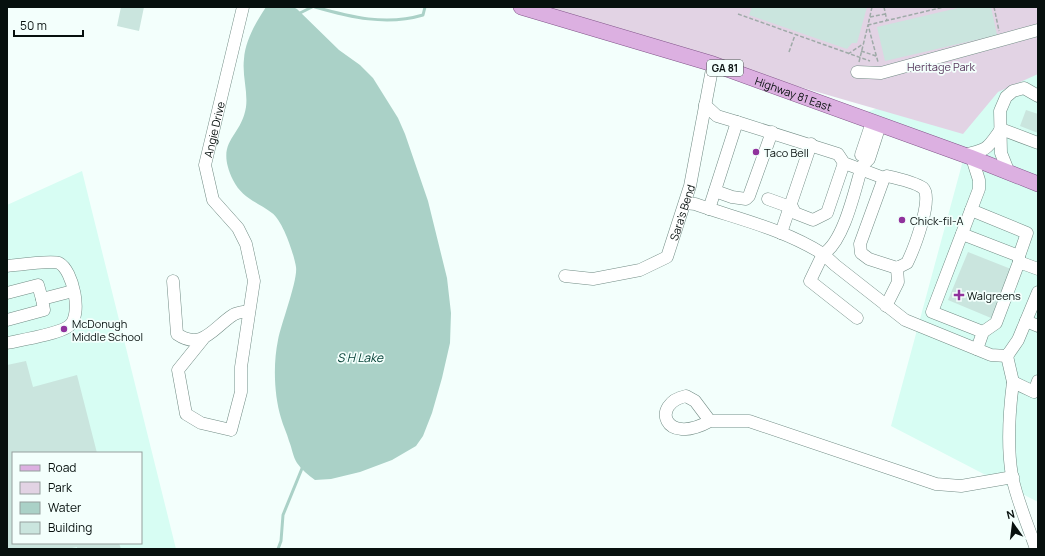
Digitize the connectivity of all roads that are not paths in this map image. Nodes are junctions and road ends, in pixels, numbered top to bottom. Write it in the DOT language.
graph roads {
  1 [pos="243,7"];
  2 [pos="521,7"];
  3 [pos="1038,30"];
  4 [pos="713,64"];
  5 [pos="856,72"];
  6 [pos="1038,96"];
  7 [pos="705,105"];
  8 [pos="717,116"];
  9 [pos="702,121"];
  10 [pos="738,122"];
  11 [pos="876,123"];
  12 [pos="1001,129"];
  13 [pos="772,132"];
  14 [pos="1038,143"];
  15 [pos="811,144"];
  16 [pos="968,156"];
  17 [pos="844,163"];
  18 [pos="862,168"];
  19 [pos="1014,174"];
  20 [pos="884,178"];
  21 [pos="1038,179"];
  22 [pos="1038,184"];
  23 [pos="715,191"];
  24 [pos="768,199"];
  25 [pos="685,203"];
  26 [pos="790,206"];
  27 [pos="709,209"];
  28 [pos="971,210"];
  29 [pos="781,232"];
  30 [pos="962,234"];
  31 [pos="823,254"];
  32 [pos="1019,259"];
  33 [pos="39,264"];
  34 [pos="7,266"];
  35 [pos="897,268"];
  36 [pos="1038,269"];
  37 [pos="7,274"];
  38 [pos="566,276"];
  39 [pos="172,281"];
  40 [pos="73,291"];
  41 [pos="1038,292"];
  42 [pos="7,293"];
  43 [pos="42,299"];
  44 [pos="886,306"];
  45 [pos="249,311"];
  46 [pos="856,318"];
  47 [pos="7,320"];
  48 [pos="1026,321"];
  49 [pos="1038,326"];
  50 [pos="983,332"];
  51 [pos="203,339"];
  52 [pos="7,343"];
  53 [pos="976,349"];
  54 [pos="1007,356"];
  55 [pos="1013,382"];
  56 [pos="1037,389"];
  57 [pos="710,421"];
  58 [pos="1012,477"];
  59 [pos="1036,549"];
  1 -- 45 [label="street, Angie Drive"];
  2 -- 4 [label="main road, Highway 81 East / GA 81"];
  3 -- 5 [label="street"];
  4 -- 7 [label="street, Sara's Bend"];
  4 -- 11 [label="main road, Highway 81 East / GA 81"];
  6 -- 12 [label="street"];
  7 -- 8 [label="street"];
  7 -- 9 [label="street, Sara's Bend"];
  8 -- 9 [label="street"];
  8 -- 10 [label="street"];
  9 -- 25 [label="street, Sara's Bend"];
  10 -- 13 [label="street"];
  10 -- 23 [label="street"];
  11 -- 16 [label="main road, Highway 81 East / GA 81"];
  11 -- 18 [label="street"];
  12 -- 14 [label="street"];
  12 -- 16 [label="street"];
  12 -- 19 [label="street"];
  13 -- 15 [label="street"];
  13 -- 23 [label="street"];
  15 -- 17 [label="street"];
  15 -- 26 [label="street"];
  16 -- 19 [label="main road, Highway 81 East / GA 81"];
  16 -- 28 [label="street"];
  17 -- 18 [label="street"];
  17 -- 26 [label="street"];
  18 -- 20 [label="street"];
  18 -- 31 [label="street"];
  19 -- 21 [label="street"];
  19 -- 22 [label="main road, Highway 81 East / GA 81"];
  20 -- 35 [label="street"];
  20 -- 35 [label="street"];
  23 -- 27 [label="street"];
  24 -- 26 [label="street"];
  25 -- 27 [label="street"];
  25 -- 38 [label="street, Sara's Bend"];
  26 -- 29 [label="street"];
  27 -- 29 [label="street"];
  28 -- 30 [label="street"];
  28 -- 32 [label="street"];
  29 -- 31 [label="street"];
  30 -- 32 [label="street"];
  30 -- 50 [label="street"];
  31 -- 44 [label="street"];
  31 -- 46 [label="street"];
  32 -- 36 [label="street"];
  32 -- 50 [label="street"];
  33 -- 34 [label="street"];
  33 -- 37 [label="street"];
  33 -- 40 [label="street"];
  35 -- 44 [label="street"];
  39 -- 51 [label="street"];
  40 -- 43 [label="street"];
  40 -- 52 [label="street"];
  41 -- 48 [label="street"];
  42 -- 43 [label="street"];
  43 -- 47 [label="street"];
  44 -- 53 [label="street"];
  45 -- 51 [label="street"];
  45 -- 51 [label="street, Angie Drive"];
  48 -- 49 [label="street"];
  48 -- 54 [label="street"];
  50 -- 53 [label="street"];
  53 -- 54 [label="street"];
  54 -- 55 [label="street"];
  55 -- 56 [label="street"];
  55 -- 58 [label="street"];
  57 -- 58 [label="street"];
  58 -- 59 [label="street"];
}
